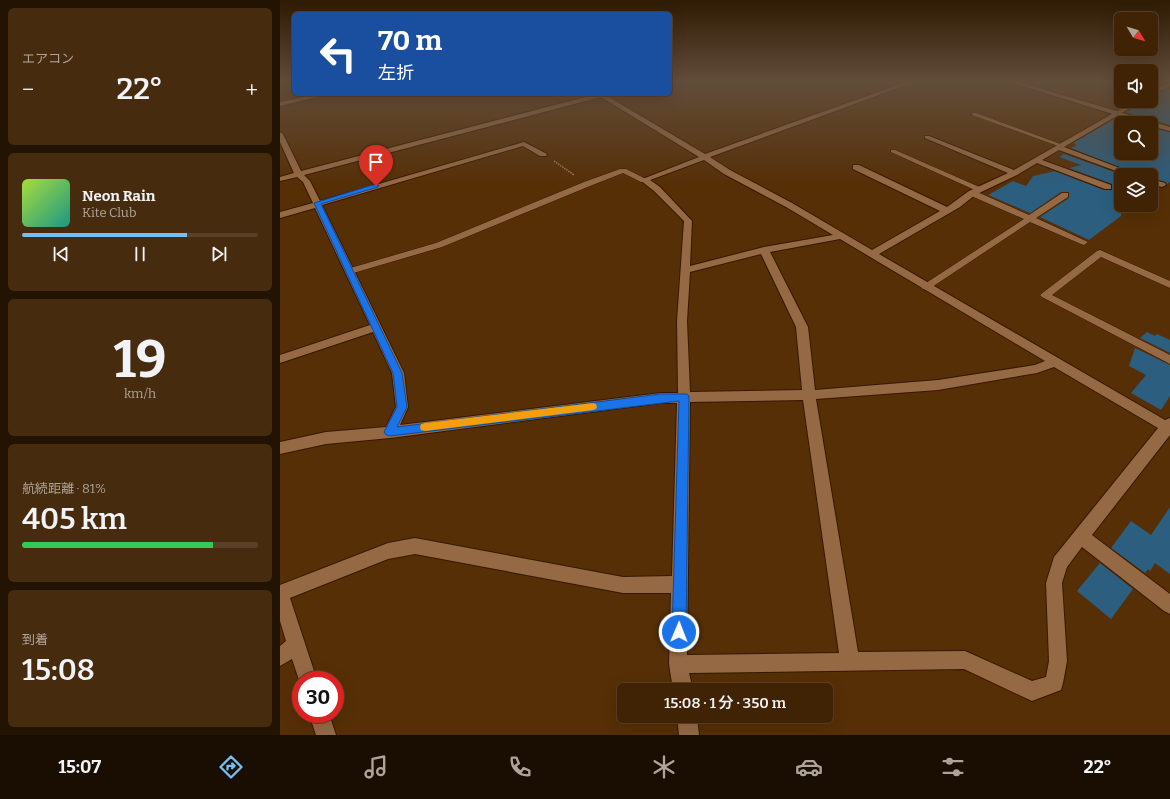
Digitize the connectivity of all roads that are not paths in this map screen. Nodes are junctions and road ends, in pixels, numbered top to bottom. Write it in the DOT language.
graph roads {
  1 [pos="523,115"];
  2 [pos="638,115"];
  3 [pos="820,115"];
  4 [pos="977,115"];
  5 [pos="1113,115"];
  6 [pos="1158,125"];
  7 [pos="1170,129"];
  8 [pos="280,134"];
  9 [pos="927,137"];
  10 [pos="1058,146"];
  11 [pos="893,151"];
  12 [pos="543,154"];
  13 [pos="705,157"];
  14 [pos="1036,160"];
  15 [pos="856,166"];
  16 [pos="1116,168"];
  17 [pos="1014,172"];
  18 [pos="298,174"];
  19 [pos="280,179"];
  20 [pos="644,180"];
  21 [pos="1158,184"];
  22 [pos="1162,185"];
  23 [pos="1108,187"];
  24 [pos="980,189"];
  25 [pos="972,193"];
  26 [pos="1065,195"];
  27 [pos="317,203"];
  28 [pos="947,211"];
  29 [pos="280,214"];
  30 [pos="1031,217"];
  31 [pos="841,236"];
  32 [pos="1084,242"];
  33 [pos="764,250"];
  34 [pos="872,254"];
  35 [pos="686,270"];
  36 [pos="350,271"];
  37 [pos="1170,285"];
  38 [pos="926,287"];
  39 [pos="376,327"];
  40 [pos="280,359"];
  41 [pos="1170,360"];
  42 [pos="1054,362"];
  43 [pos="809,395"];
  44 [pos="684,396"];
  45 [pos="1169,427"];
  46 [pos="390,432"];
  47 [pos="280,448"];
  48 [pos="1081,536"];
  49 [pos="680,584"];
  50 [pos="280,594"];
  51 [pos="1170,605"];
  52 [pos="296,645"];
  53 [pos="280,657"];
  54 [pos="850,662"];
  55 [pos="678,664"];
  56 [pos="305,671"];
  57 [pos="682,683"];
  58 [pos="322,723"];
  59 [pos="687,723"];
  60 [pos="326,735"];
  61 [pos="688,735"];
  1 -- 18 [label="street"];
  2 -- 13 [label="street"];
  3 -- 13 [label="street"];
  4 -- 10 [label="lane"];
  5 -- 10 [label="street"];
  6 -- 7 [label="street"];
  8 -- 18 [label="street"];
  9 -- 17 [label="street"];
  10 -- 14 [label="street"];
  10 -- 16 [label="street"];
  11 -- 24 [label="lane"];
  12 -- 27 [label="street"];
  13 -- 20 [label="street"];
  13 -- 31 [label="street"];
  14 -- 17 [label="street"];
  14 -- 23 [label="street"];
  15 -- 28 [label="street"];
  17 -- 24 [label="street"];
  18 -- 19 [label="street"];
  18 -- 27 [label="street"];
  20 -- 35 [label="street"];
  20 -- 36 [label="lane"];
  21 -- 22 [label="street"];
  24 -- 25 [label="street"];
  25 -- 28 [label="street"];
  25 -- 30 [label="lane"];
  26 -- 30 [label="lane"];
  27 -- 29 [label="street"];
  27 -- 36 [label="street"];
  28 -- 34 [label="street"];
  30 -- 32 [label="lane"];
  30 -- 38 [label="lane"];
  31 -- 33 [label="street"];
  31 -- 34 [label="street"];
  33 -- 35 [label="street"];
  33 -- 43 [label="street"];
  34 -- 38 [label="street"];
  35 -- 44 [label="street"];
  36 -- 39 [label="street"];
  37 -- 41 [label="lane"];
  38 -- 42 [label="street"];
  39 -- 40 [label="street"];
  39 -- 46 [label="street"];
  42 -- 43 [label="street"];
  42 -- 45 [label="street"];
  43 -- 44 [label="street"];
  43 -- 54 [label="street"];
  44 -- 46 [label="street"];
  44 -- 49 [label="street"];
  45 -- 48 [label="street"];
  46 -- 47 [label="street"];
  48 -- 51 [label="street"];
  48 -- 54 [label="street"];
  49 -- 50 [label="street"];
  49 -- 55 [label="street"];
  50 -- 52 [label="street"];
  52 -- 53 [label="street"];
  52 -- 56 [label="street"];
  54 -- 55 [label="street"];
  55 -- 57 [label="street"];
  58 -- 60 [label="street"];
  59 -- 61 [label="street"];
}
